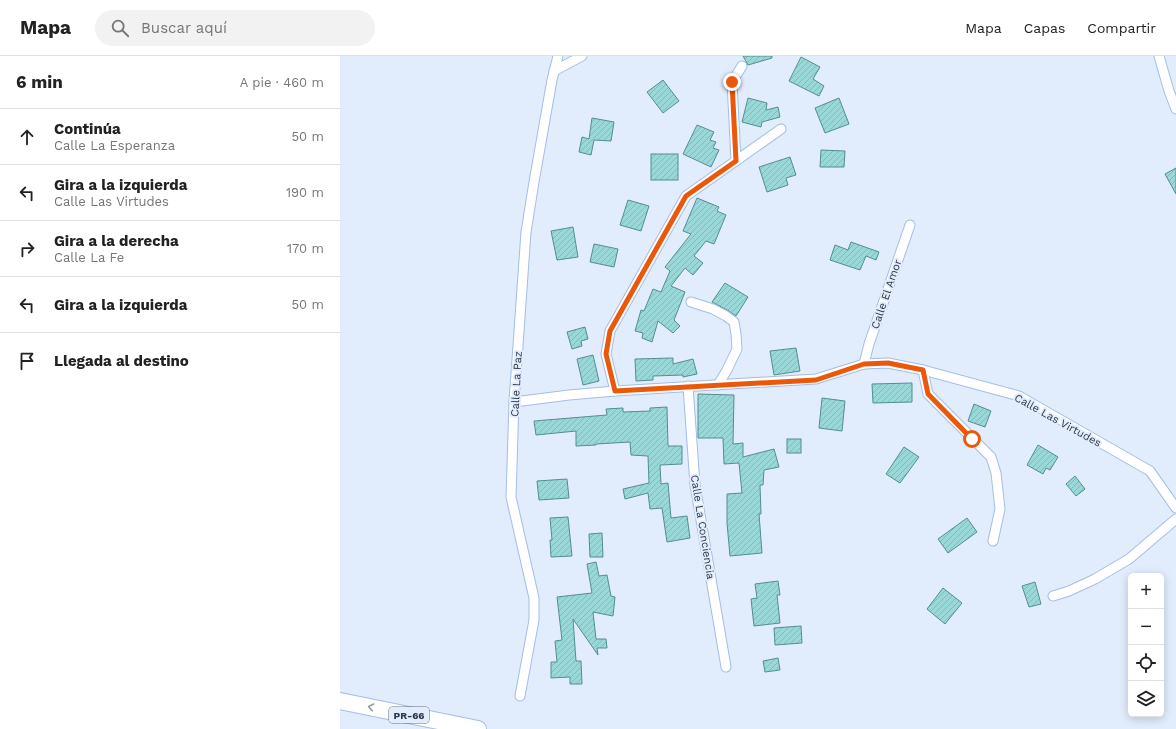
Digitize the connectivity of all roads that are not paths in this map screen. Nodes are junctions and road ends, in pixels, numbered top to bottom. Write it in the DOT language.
graph roads {
  1 [pos="558,56"];
  2 [pos="582,56"];
  3 [pos="1159,56"];
  4 [pos="742,66"];
  5 [pos="554,71"];
  6 [pos="1176,109"];
  7 [pos="781,129"];
  8 [pos="736,161"];
  9 [pos="910,225"];
  10 [pos="691,302"];
  11 [pos="864,364"];
  12 [pos="923,370"];
  13 [pos="718,385"];
  14 [pos="688,386"];
  15 [pos="615,391"];
  16 [pos="514,402"];
  17 [pos="1176,508"];
  18 [pos="1176,519"];
  19 [pos="993,541"];
  20 [pos="1053,596"];
  21 [pos="726,667"];
  22 [pos="520,696"];
  23 [pos="340,701"];
  24 [pos="478,729"];
  1 -- 5 [label="street, Calle La Paz"];
  2 -- 5 [label="street"];
  3 -- 6 [label="street"];
  4 -- 8 [label="street"];
  5 -- 16 [label="street, Calle La Paz"];
  7 -- 8 [label="street"];
  8 -- 15 [label="street"];
  9 -- 11 [label="street, Calle El Amor"];
  10 -- 13 [label="street"];
  11 -- 12 [label="street, Calle Las Virtudes"];
  11 -- 13 [label="street, Calle Las Virtudes"];
  12 -- 17 [label="street, Calle Las Virtudes"];
  12 -- 19 [label="street"];
  13 -- 14 [label="street, Calle Las Virtudes"];
  14 -- 15 [label="street, Calle Las Virtudes"];
  14 -- 21 [label="street, Calle La Conciencia"];
  15 -- 16 [label="street, Calle Las Virtudes"];
  16 -- 22 [label="street, Calle La Paz"];
  18 -- 20 [label="street"];
  24 -- 23 [label="highway, PR-66, one-way"];
}
